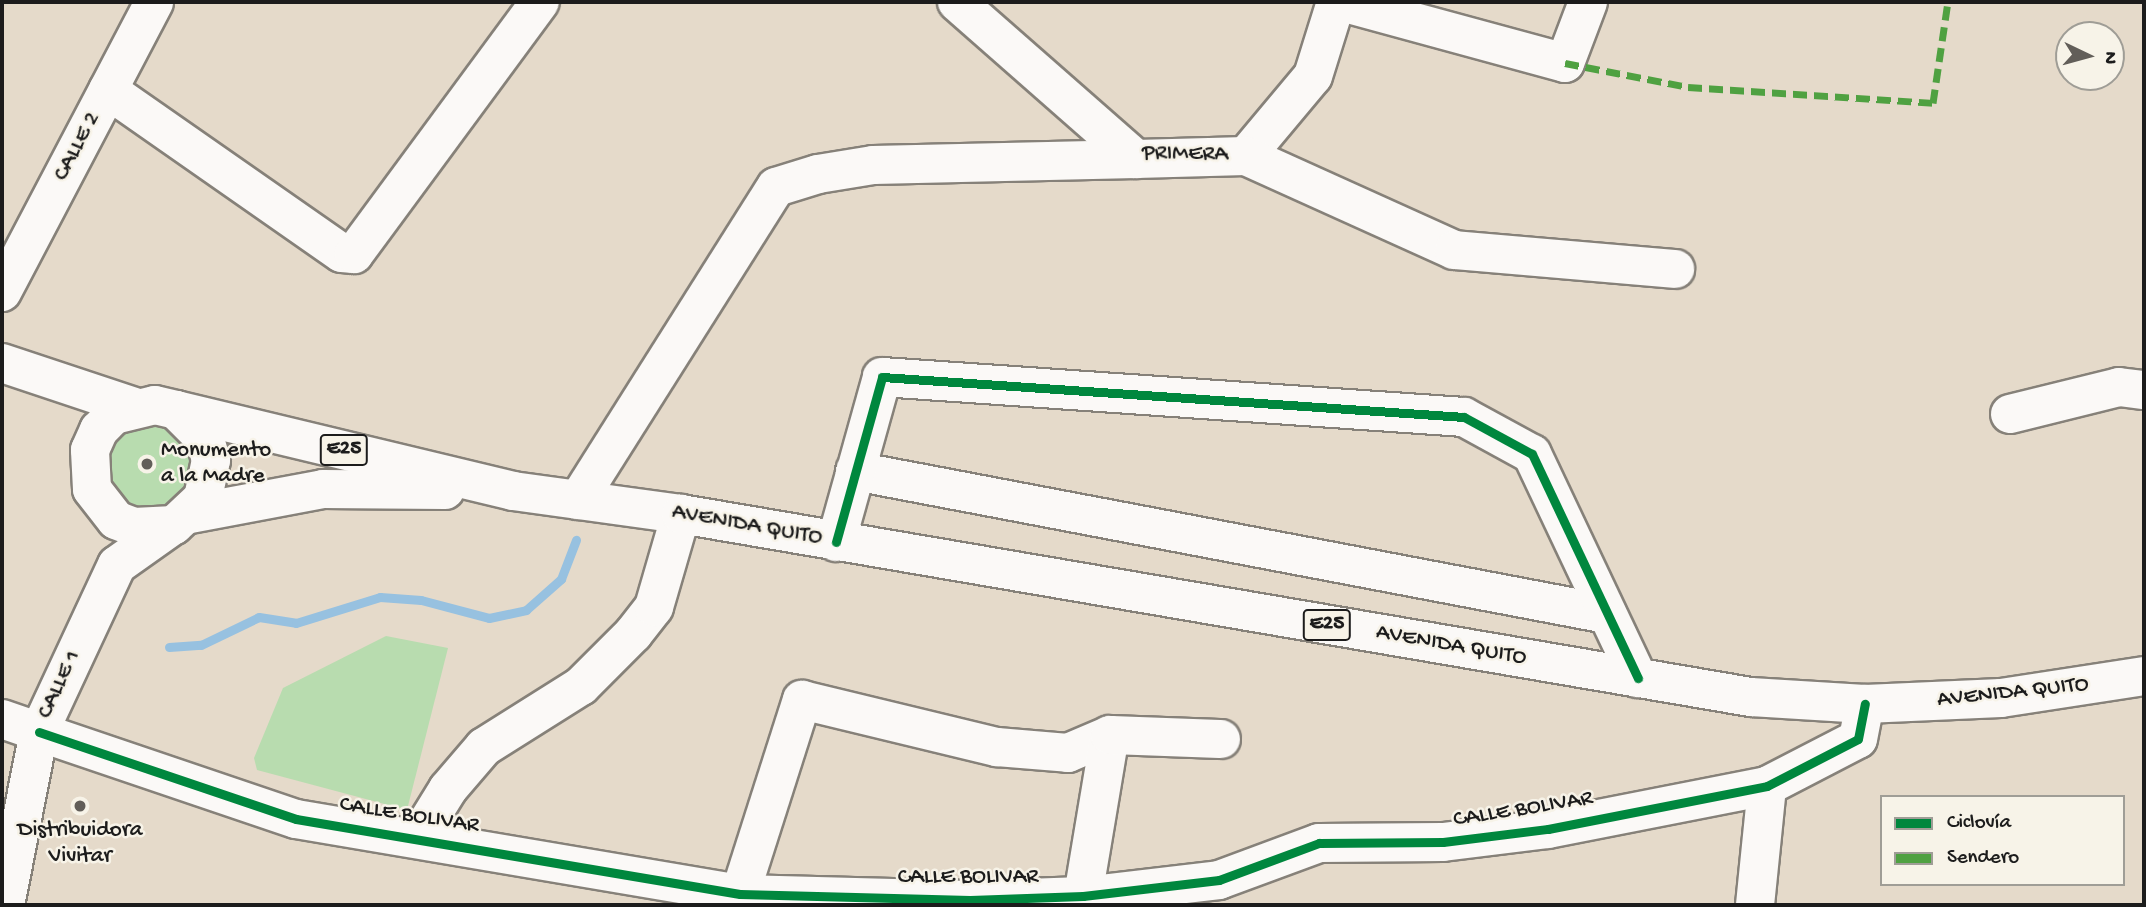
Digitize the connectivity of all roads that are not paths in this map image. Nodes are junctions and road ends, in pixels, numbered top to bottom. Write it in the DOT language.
graph roads {
  1 [pos="155,2"];
  2 [pos="540,2"];
  3 [pos="957,2"];
  4 [pos="1336,2"];
  5 [pos="1341,2"];
  6 [pos="1587,2"];
  7 [pos="108,90"];
  8 [pos="1246,156"];
  9 [pos="1136,159"];
  10 [pos="1675,269"];
  11 [pos="2,292"];
  12 [pos="2,363"];
  13 [pos="2144,390"];
  14 [pos="134,407"];
  15 [pos="176,410"];
  16 [pos="2010,414"];
  17 [pos="855,471"];
  18 [pos="513,491"];
  19 [pos="578,500"];
  20 [pos="101,506"];
  21 [pos="681,514"];
  22 [pos="182,519"];
  23 [pos="836,542"];
  24 [pos="1607,614"];
  25 [pos="90,620"];
  26 [pos="2144,676"];
  27 [pos="1638,678"];
  28 [pos="1865,704"];
  29 [pos="2,719"];
  30 [pos="39,732"];
  31 [pos="1110,735"];
  32 [pos="1221,739"];
  33 [pos="1767,786"];
  34 [pos="419,836"];
  35 [pos="8,891"];
  36 [pos="740,894"];
  37 [pos="1083,896"];
  38 [pos="1755,905"];
  1 -- 7 [label="main road, CALLE 2"];
  2 -- 7 [label="main road"];
  3 -- 9 [label="main road, PRIMERA"];
  4 -- 8 [label="main road, PRIMERA"];
  5 -- 6 [label="main road"];
  7 -- 11 [label="main road, CALLE 2"];
  8 -- 9 [label="main road, PRIMERA"];
  8 -- 10 [label="main road"];
  9 -- 19 [label="main road"];
  12 -- 14 [label="main road"];
  13 -- 16 [label="main road"];
  14 -- 15 [label="main road, E25"];
  14 -- 20 [label="main road, E25"];
  15 -- 18 [label="main road, AVENIDA QUITO / E25"];
  15 -- 22 [label="main road, E25"];
  17 -- 23 [label="main road"];
  17 -- 24 [label="main road"];
  17 -- 24 [label="main road"];
  18 -- 19 [label="main road, AVENIDA QUITO / E25"];
  18 -- 22 [label="main road, AVENIDA QUITO / E25"];
  19 -- 21 [label="main road, AVENIDA QUITO / E25"];
  20 -- 22 [label="main road, E25"];
  20 -- 25 [label="main road, CALLE 1 / E25"];
  21 -- 23 [label="main road, AVENIDA QUITO / E25"];
  21 -- 34 [label="main road"];
  22 -- 25 [label="main road, CALLE 1 / E25"];
  23 -- 27 [label="main road, AVENIDA QUITO / E25"];
  24 -- 27 [label="main road"];
  25 -- 30 [label="main road, CALLE 1 / E25"];
  26 -- 28 [label="main road, AVENIDA QUITO / E25"];
  27 -- 28 [label="main road, AVENIDA QUITO / E25"];
  28 -- 33 [label="main road, CALLE BOLIVAR"];
  29 -- 30 [label="main road, CALLE BOLIVAR"];
  30 -- 34 [label="main road, CALLE BOLIVAR"];
  30 -- 35 [label="main road, CALLE 1 / E25"];
  31 -- 32 [label="main road"];
  31 -- 36 [label="main road"];
  31 -- 37 [label="main road"];
  33 -- 37 [label="main road, CALLE BOLIVAR"];
  33 -- 38 [label="main road"];
  34 -- 36 [label="main road, CALLE BOLIVAR"];
  36 -- 37 [label="main road, CALLE BOLIVAR"];
}
